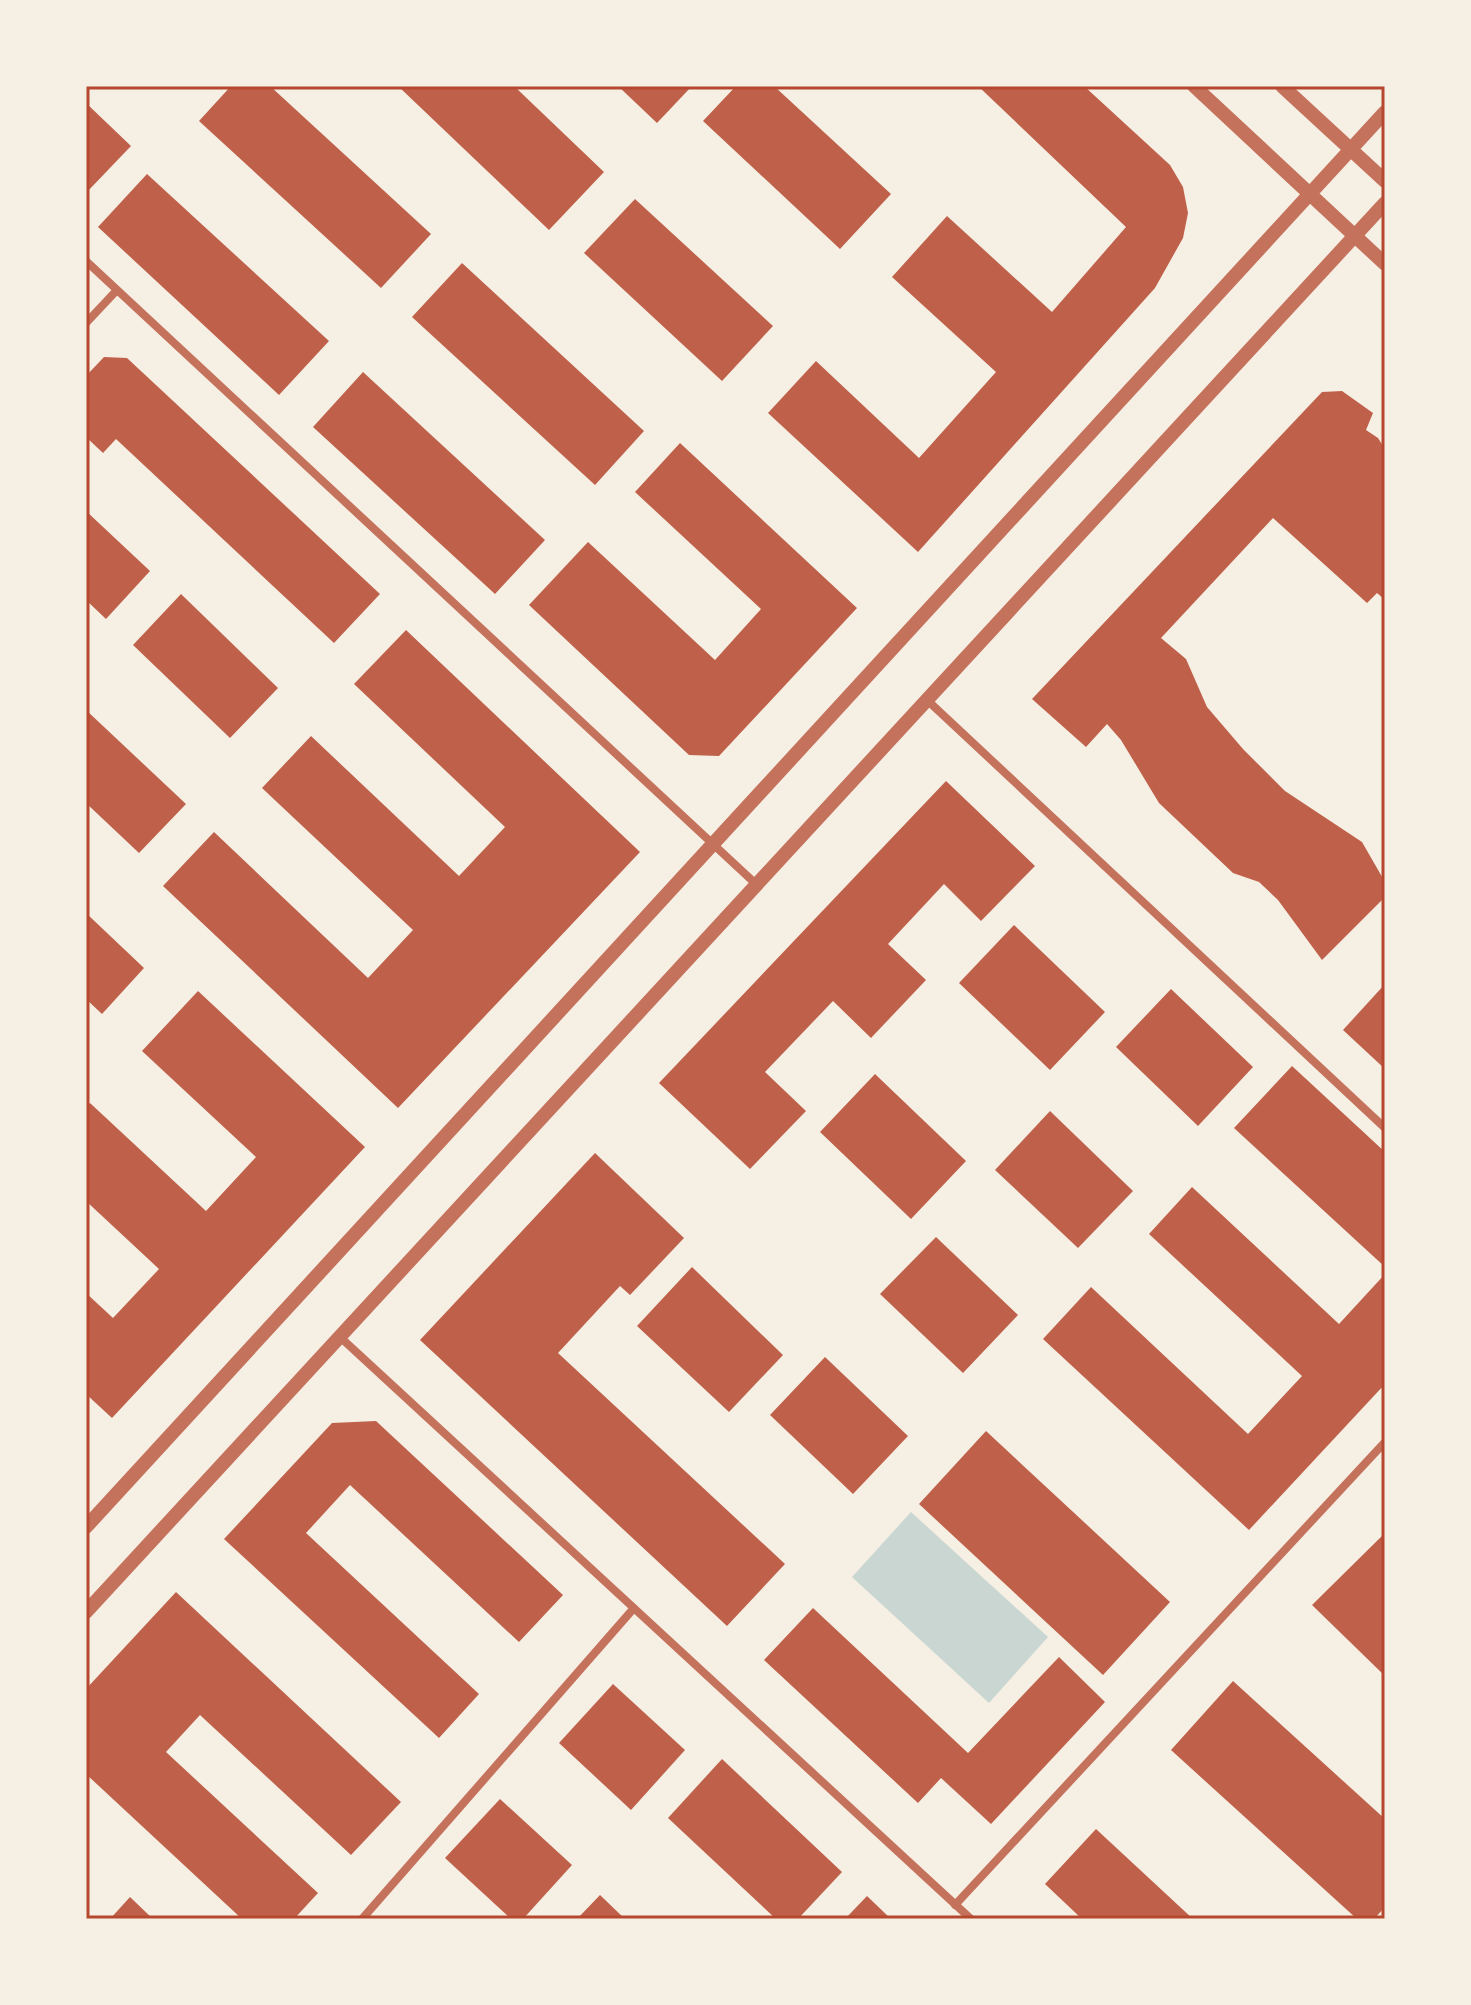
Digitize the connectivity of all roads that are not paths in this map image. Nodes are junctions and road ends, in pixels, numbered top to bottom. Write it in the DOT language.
graph roads {
  1 [pos="1194,86"];
  2 [pos="1282,86"];
  3 [pos="1385,112"];
  4 [pos="1350,149"];
  5 [pos="1385,181"];
  6 [pos="1309,193"];
  7 [pos="1385,203"];
  8 [pos="1355,237"];
  9 [pos="86,261"];
  10 [pos="1385,264"];
  11 [pos="117,290"];
  12 [pos="86,323"];
  13 [pos="927,700"];
  14 [pos="713,844"];
  15 [pos="757,885"];
  16 [pos="1385,1128"];
  17 [pos="340,1337"];
  18 [pos="1385,1442"];
  19 [pos="86,1527"];
  20 [pos="634,1608"];
  21 [pos="86,1612"];
  22 [pos="955,1905"];
  23 [pos="362,1919"];
  24 [pos="971,1919"];
  1 -- 6 [label="street"];
  2 -- 4 [label="street"];
  3 -- 4 [label="street"];
  4 -- 5 [label="street"];
  4 -- 6 [label="street"];
  6 -- 8 [label="street"];
  6 -- 14 [label="street"];
  7 -- 8 [label="street"];
  8 -- 10 [label="street"];
  8 -- 13 [label="street"];
  9 -- 11 [label="street"];
  11 -- 12 [label="street"];
  11 -- 14 [label="street"];
  13 -- 15 [label="street"];
  13 -- 16 [label="street"];
  14 -- 15 [label="street"];
  14 -- 19 [label="street"];
  15 -- 17 [label="street"];
  17 -- 20 [label="street"];
  17 -- 21 [label="street"];
  18 -- 22 [label="street"];
  20 -- 22 [label="street"];
  20 -- 23 [label="street"];
  22 -- 24 [label="street"];
}
